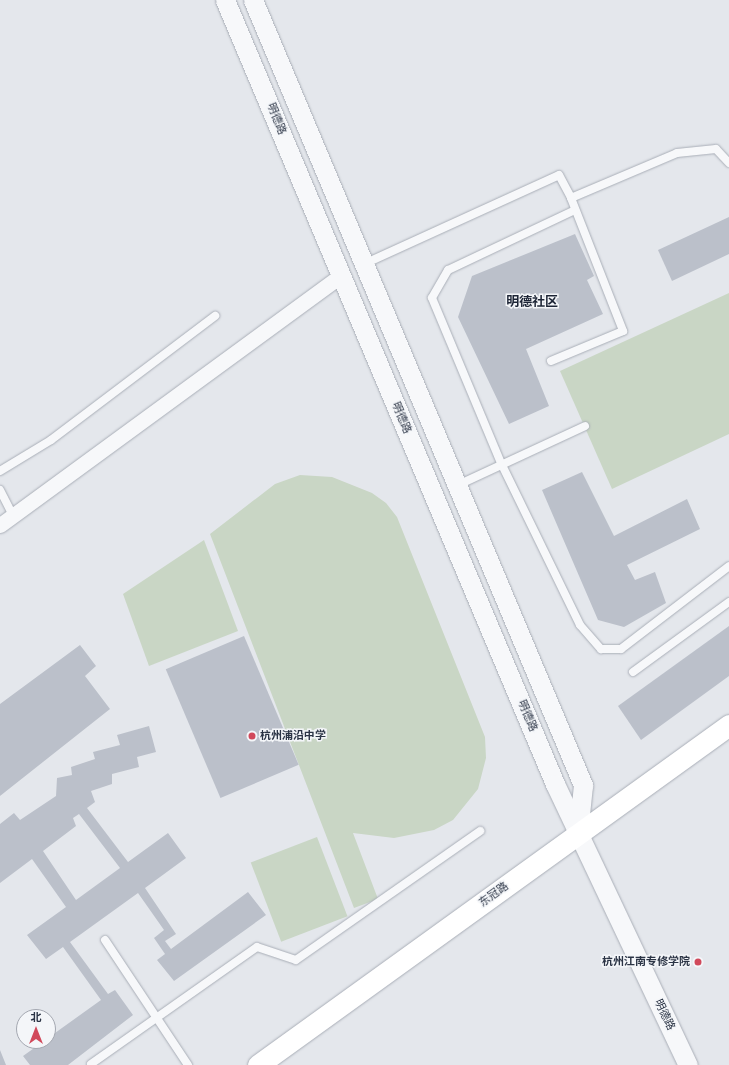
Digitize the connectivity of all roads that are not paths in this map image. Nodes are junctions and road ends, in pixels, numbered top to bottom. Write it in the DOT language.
graph roads {
  1 [pos="225,0"];
  2 [pos="253,0"];
  3 [pos="729,163"];
  4 [pos="571,198"];
  5 [pos="576,210"];
  6 [pos="364,264"];
  7 [pos="341,275"];
  8 [pos="215,316"];
  9 [pos="552,361"];
  10 [pos="586,426"];
  11 [pos="502,465"];
  12 [pos="0,471"];
  13 [pos="458,485"];
  14 [pos="0,490"];
  15 [pos="13,515"];
  16 [pos="0,525"];
  17 [pos="729,566"];
  18 [pos="729,602"];
  19 [pos="634,672"];
  20 [pos="729,725"];
  21 [pos="480,831"];
  22 [pos="578,834"];
  23 [pos="105,940"];
  24 [pos="157,1017"];
  25 [pos="90,1064"];
  26 [pos="188,1065"];
  27 [pos="258,1065"];
  28 [pos="688,1065"];
  1 -- 7 [label="street, 明德路"];
  2 -- 6 [label="street"];
  3 -- 4 [label="lane"];
  4 -- 5 [label="lane"];
  4 -- 6 [label="lane"];
  5 -- 9 [label="lane"];
  5 -- 11 [label="lane"];
  6 -- 13 [label="street"];
  7 -- 15 [label="street"];
  7 -- 22 [label="street, 明德路"];
  8 -- 12 [label="lane"];
  10 -- 11 [label="lane"];
  11 -- 13 [label="lane"];
  11 -- 17 [label="lane"];
  13 -- 22 [label="street"];
  14 -- 15 [label="lane"];
  15 -- 16 [label="street"];
  18 -- 19 [label="lane"];
  20 -- 22 [label="main road, 东冠路"];
  21 -- 24 [label="lane"];
  22 -- 27 [label="main road, 东冠路"];
  22 -- 28 [label="street, 明德路"];
  23 -- 24 [label="lane"];
  24 -- 25 [label="lane"];
  24 -- 26 [label="lane"];
}
